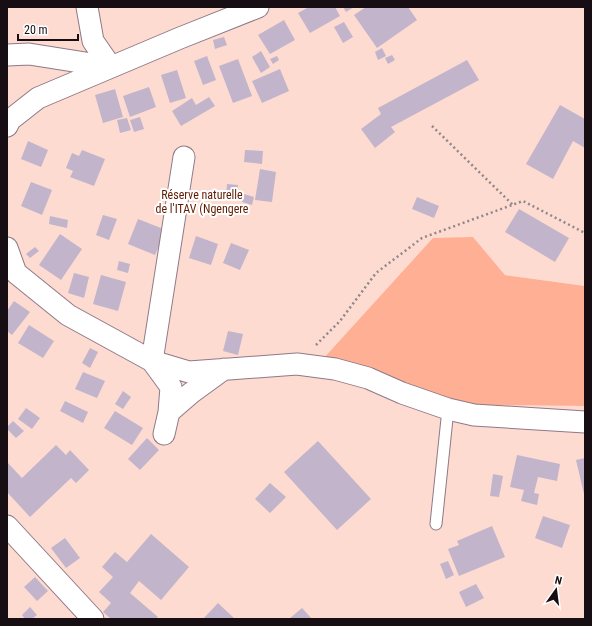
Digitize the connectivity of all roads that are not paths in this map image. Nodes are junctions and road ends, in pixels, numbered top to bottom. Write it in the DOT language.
graph roads {
  1 [pos="87,7"];
  2 [pos="258,7"];
  3 [pos="7,55"];
  4 [pos="111,67"];
  5 [pos="7,126"];
  6 [pos="184,157"];
  7 [pos="7,248"];
  8 [pos="11,277"];
  9 [pos="152,361"];
  10 [pos="225,369"];
  11 [pos="448,409"];
  12 [pos="169,412"];
  13 [pos="585,422"];
  14 [pos="164,434"];
  15 [pos="436,524"];
  16 [pos="7,526"];
  17 [pos="93,619"];
  1 -- 4 [label="street"];
  2 -- 4 [label="street"];
  3 -- 4 [label="street"];
  4 -- 5 [label="street"];
  6 -- 9 [label="street"];
  7 -- 8 [label="street"];
  8 -- 9 [label="street"];
  9 -- 10 [label="street"];
  9 -- 12 [label="street"];
  10 -- 11 [label="street"];
  10 -- 12 [label="street"];
  11 -- 13 [label="street"];
  11 -- 15 [label="lane"];
  12 -- 14 [label="street"];
  16 -- 17 [label="street"];
}
